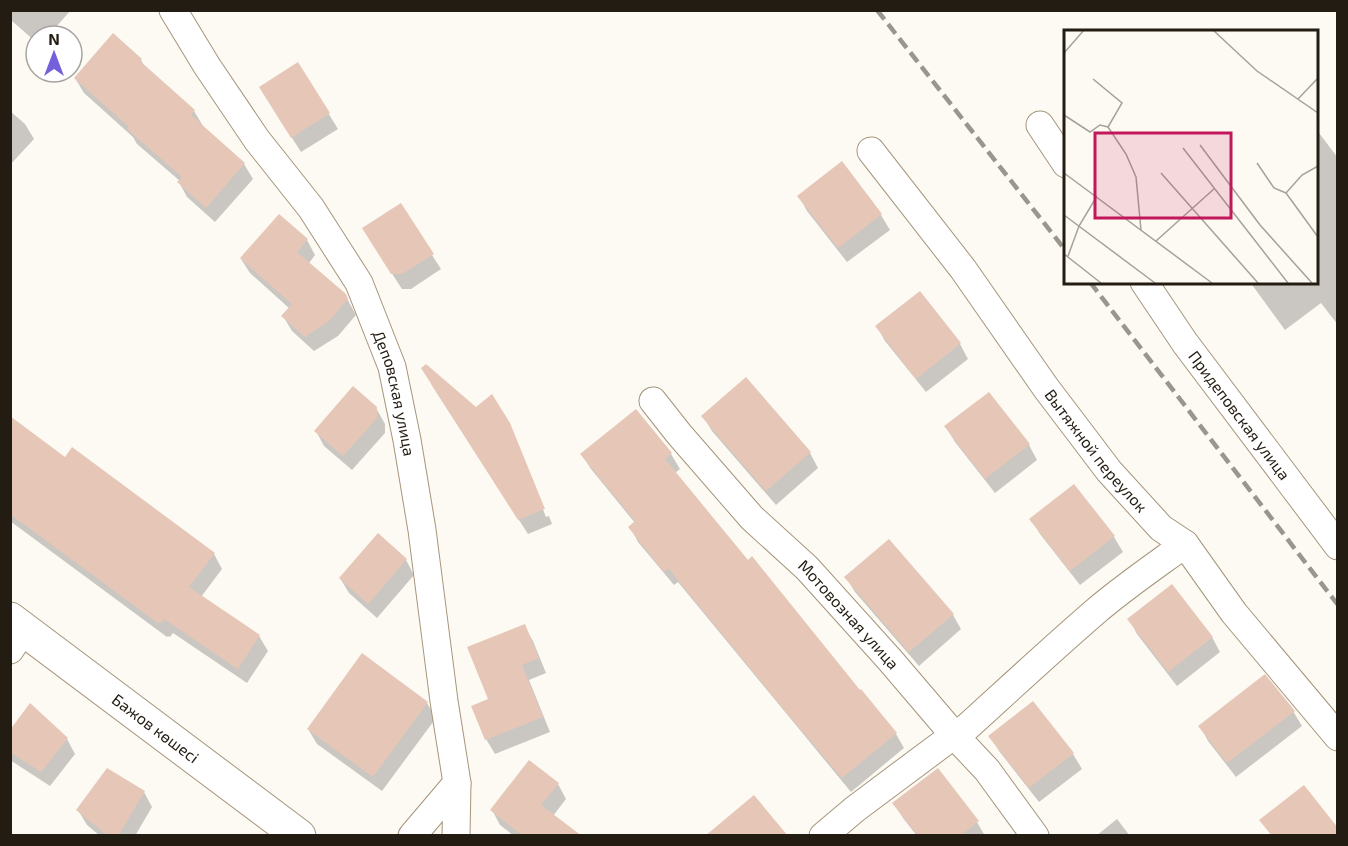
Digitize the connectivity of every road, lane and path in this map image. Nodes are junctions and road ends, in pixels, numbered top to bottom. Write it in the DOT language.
graph roads {
  1 [pos="173,10"];
  2 [pos="1040,125"];
  3 [pos="871,151"];
  4 [pos="1064,161"];
  5 [pos="1145,284"];
  6 [pos="653,401"];
  7 [pos="1185,544"];
  8 [pos="1338,546"];
  9 [pos="15,633"];
  10 [pos="954,735"];
  11 [pos="1338,737"];
  12 [pos="457,783"];
  13 [pos="299,836"];
  14 [pos="412,836"];
  15 [pos="456,836"];
  16 [pos="823,836"];
  17 [pos="1035,836"];
  1 -- 12 [label="street, Деповская улица"];
  2 -- 4 [label="street"];
  3 -- 7 [label="street, Вытяжной переулок"];
  5 -- 8 [label="street, Придеповская улица"];
  6 -- 10 [label="street, Мотовозная улица"];
  7 -- 10 [label="street"];
  7 -- 11 [label="street, Вытяжной переулок"];
  9 -- 13 [label="main road, Бажов көшесі"];
  10 -- 16 [label="street"];
  10 -- 17 [label="street, Мотовозная улица"];
  12 -- 14 [label="street"];
  12 -- 15 [label="street, Деповская улица"];
}
